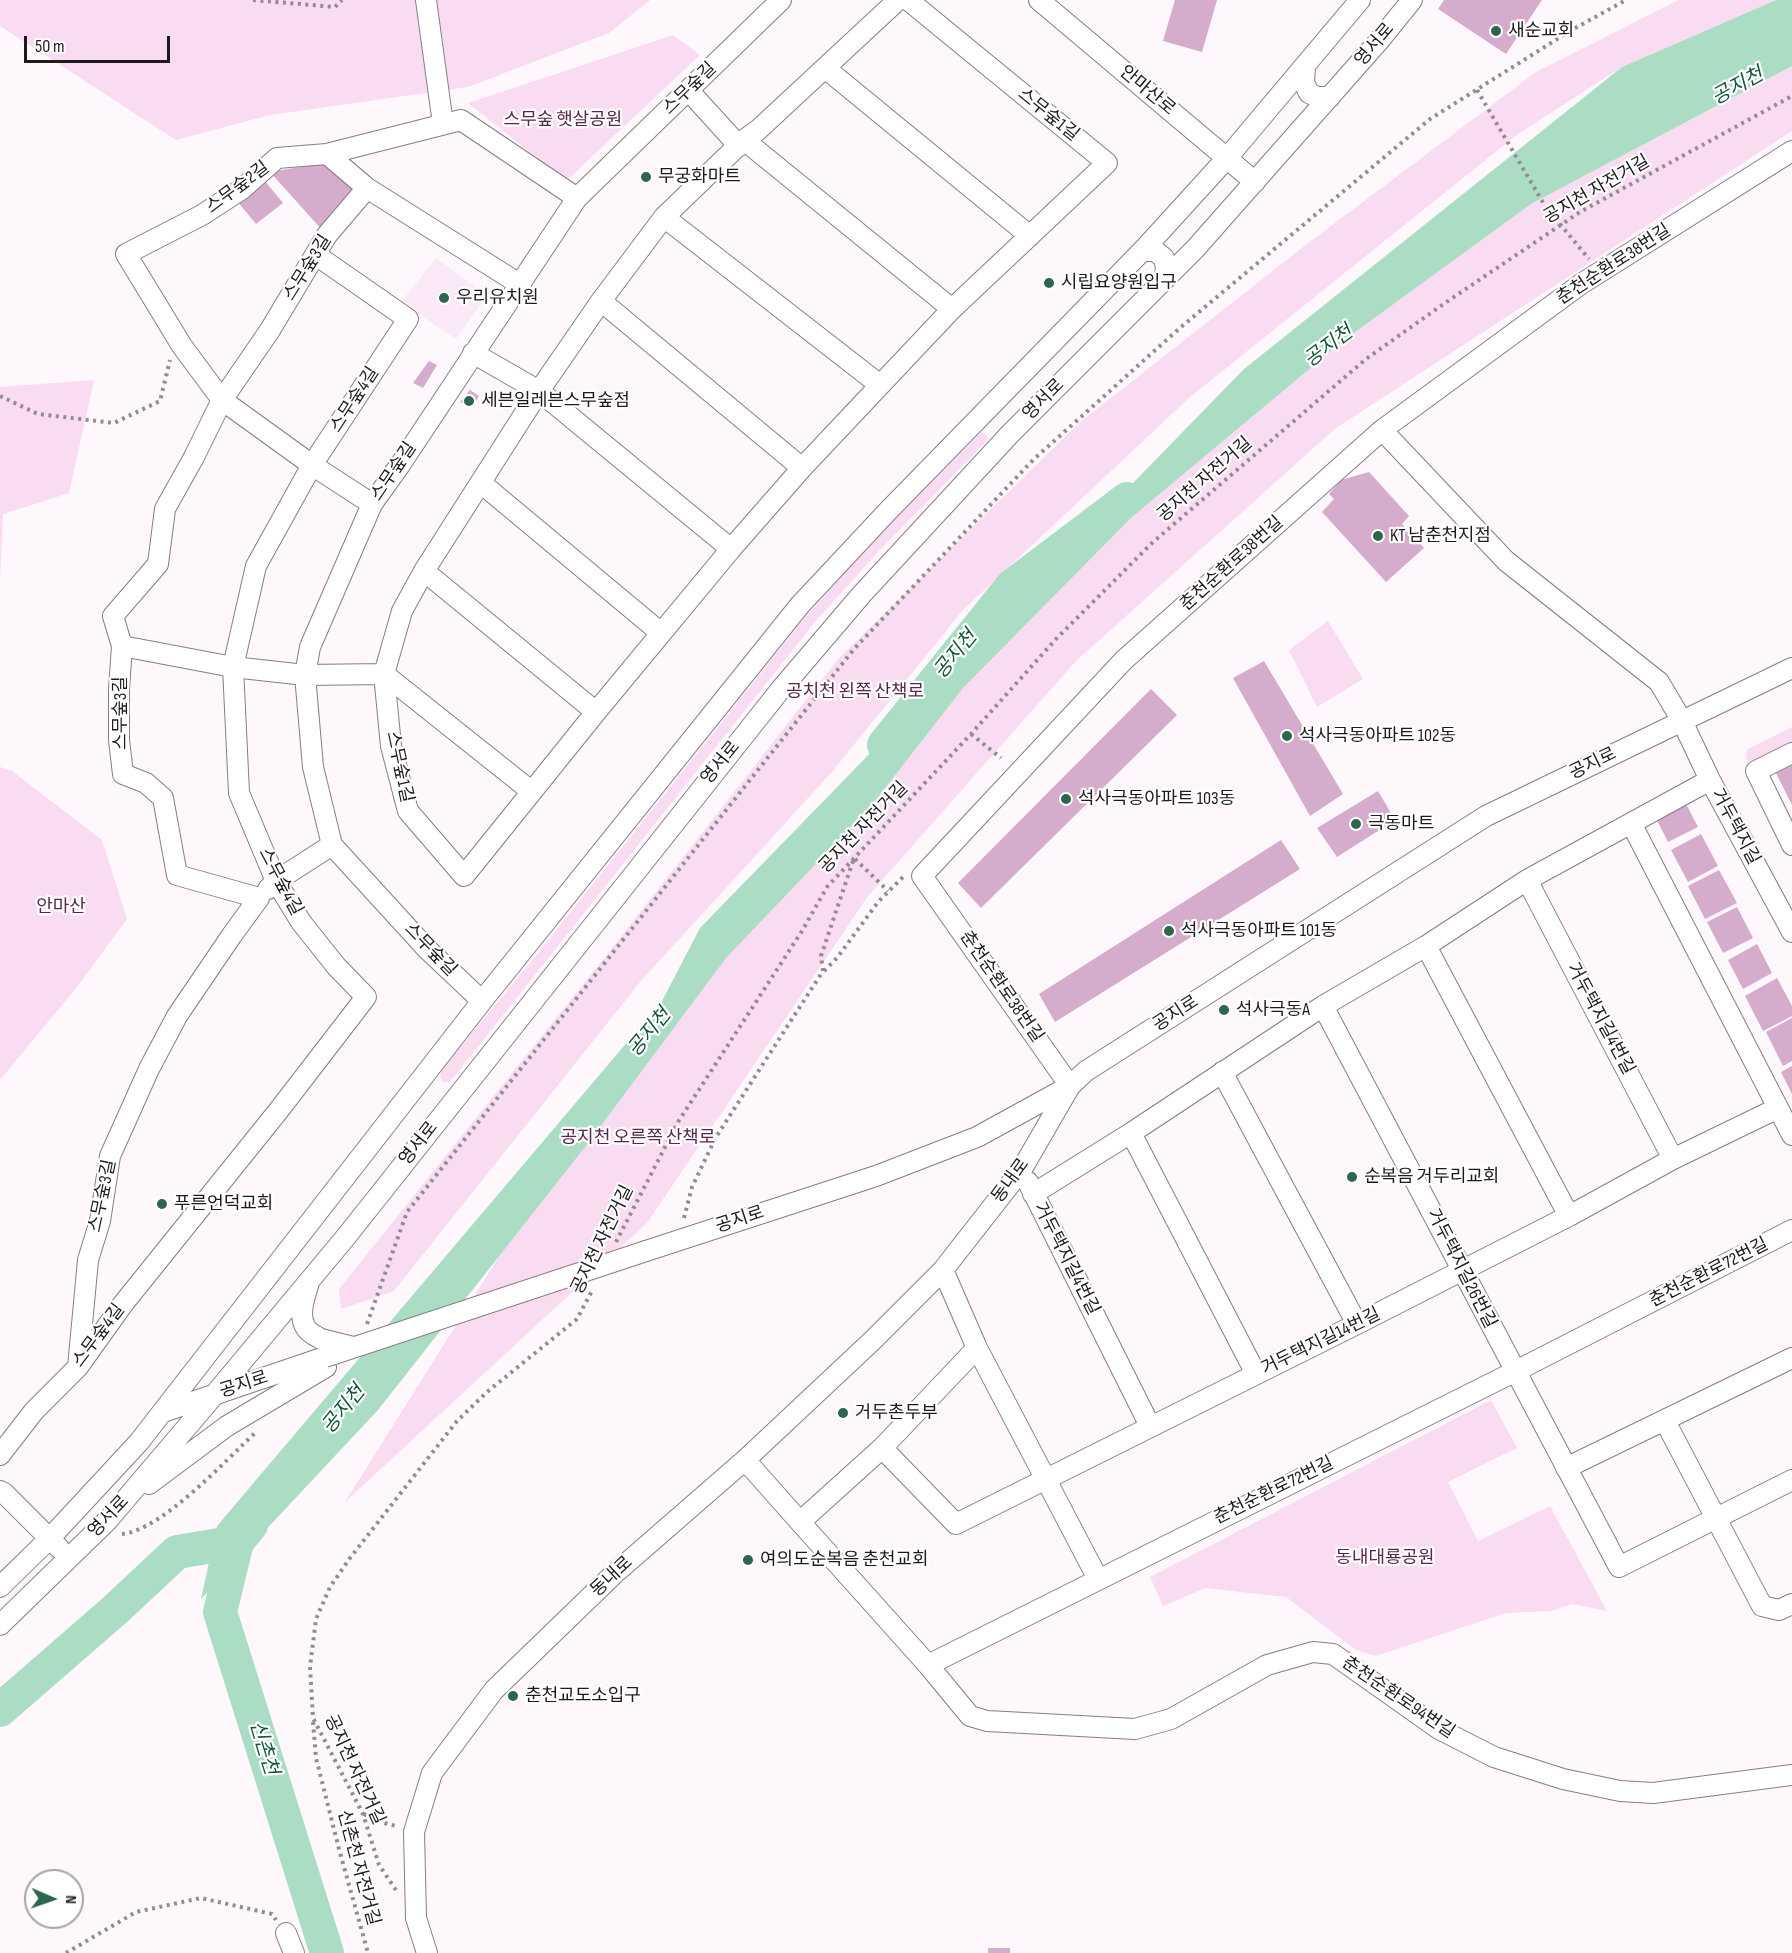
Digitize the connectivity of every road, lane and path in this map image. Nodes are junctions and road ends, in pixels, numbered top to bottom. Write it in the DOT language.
graph roads {
  1 [pos="253,0"];
  2 [pos="342,0"];
  3 [pos="426,0"];
  4 [pos="781,0"];
  5 [pos="898,0"];
  6 [pos="908,0"];
  7 [pos="1039,0"];
  8 [pos="1360,0"];
  9 [pos="1412,0"];
  10 [pos="1626,0"];
  11 [pos="1305,66"];
  12 [pos="825,68"];
  13 [pos="688,90"];
  14 [pos="1477,90"];
  15 [pos="1792,96"];
  16 [pos="1330,97"];
  17 [pos="443,124"];
  18 [pos="741,143"];
  19 [pos="1792,151"];
  20 [pos="327,154"];
  21 [pos="1227,158"];
  22 [pos="1255,182"];
  23 [pos="367,188"];
  24 [pos="577,198"];
  25 [pos="664,217"];
  26 [pos="1562,225"];
  27 [pos="1030,236"];
  28 [pos="1143,251"];
  29 [pos="316,255"];
  30 [pos="1593,264"];
  31 [pos="1164,280"];
  32 [pos="520,285"];
  33 [pos="601,301"];
  34 [pos="952,309"];
  35 [pos="176,336"];
  36 [pos="473,353"];
  37 [pos="880,385"];
  38 [pos="539,391"];
  39 [pos="0,396"];
  40 [pos="222,400"];
  41 [pos="1382,430"];
  42 [pos="312,465"];
  43 [pos="802,468"];
  44 [pos="481,483"];
  45 [pos="372,504"];
  46 [pos="731,549"];
  47 [pos="424,572"];
  48 [pos="661,633"];
  49 [pos="122,646"];
  50 [pos="233,667"];
  51 [pos="1792,668"];
  52 [pos="384,674"];
  53 [pos="305,675"];
  54 [pos="596,712"];
  55 [pos="1682,721"];
  56 [pos="971,734"];
  57 [pos="1792,753"];
  58 [pos="1000,758"];
  59 [pos="1710,780"];
  60 [pos="531,791"];
  61 [pos="1631,823"];
  62 [pos="332,845"];
  63 [pos="1792,845"];
  64 [pos="854,858"];
  65 [pos="930,867"];
  66 [pos="1527,880"];
  67 [pos="276,881"];
  68 [pos="888,891"];
  69 [pos="259,898"];
  70 [pos="1791,927"];
  71 [pos="1426,946"];
  72 [pos="823,971"];
  73 [pos="482,1001"];
  74 [pos="1323,1006"];
  75 [pos="1222,1072"];
  76 [pos="1070,1086"];
  77 [pos="1778,1108"];
  78 [pos="1131,1133"];
  79 [pos="1792,1136"];
  80 [pos="1673,1159"];
  81 [pos="1022,1169"];
  82 [pos="1033,1194"];
  83 [pos="1569,1216"];
  84 [pos="1792,1230"];
  85 [pos="680,1239"];
  86 [pos="612,1251"];
  87 [pos="1462,1269"];
  88 [pos="943,1270"];
  89 [pos="311,1278"];
  90 [pos="597,1281"];
  91 [pos="1357,1324"];
  92 [pos="359,1340"];
  93 [pos="977,1348"];
  94 [pos="324,1354"];
  95 [pos="1792,1358"];
  96 [pos="78,1366"];
  97 [pos="1514,1372"];
  98 [pos="1256,1374"];
  99 [pos="215,1394"];
  100 [pos="163,1412"];
  101 [pos="1665,1421"];
  102 [pos="1150,1426"];
  103 [pos="258,1431"];
  104 [pos="882,1448"];
  105 [pos="0,1455"];
  106 [pos="745,1460"];
  107 [pos="1566,1468"];
  108 [pos="1046,1480"];
  109 [pos="1792,1480"];
  110 [pos="0,1491"];
  111 [pos="119,1508"];
  112 [pos="1715,1518"];
  113 [pos="800,1522"];
  114 [pos="91,1537"];
  115 [pos="50,1538"];
  116 [pos="68,1559"];
  117 [pos="1098,1579"];
  118 [pos="0,1587"];
  119 [pos="1792,1604"];
  120 [pos="0,1625"];
  121 [pos="928,1665"];
  122 [pos="313,1718"];
  123 [pos="1792,1775"];
  124 [pos="363,1814"];
  125 [pos="414,1832"];
  126 [pos="398,1892"];
  127 [pos="286,1933"];
  128 [pos="66,1953"];
  129 [pos="294,1953"];
  130 [pos="368,1953"];
  131 [pos="428,1953"];
  1 -- 2 [label="path"];
  3 -- 17 [label="street"];
  4 -- 13 [label="street, 스무숲길"];
  5 -- 12 [label="street, 스무숲1길"];
  6 -- 27 [label="street, 스무숲1길"];
  7 -- 21 [label="street, 안마산로"];
  8 -- 11 [label="street, 영서로"];
  9 -- 16 [label="street, 영서로"];
  10 -- 14 [label="path"];
  11 -- 16 [label="street"];
  11 -- 21 [label="street, 영서로"];
  12 -- 18 [label="street, 스무숲1길"];
  12 -- 27 [label="street"];
  13 -- 18 [label="street"];
  13 -- 24 [label="street, 스무숲길"];
  14 -- 26 [label="path"];
  14 -- 92 [label="path"];
  15 -- 26 [label="path, 공지천 자전거길"];
  16 -- 22 [label="street, 영서로"];
  17 -- 20 [label="street, 스무숲2길"];
  17 -- 24 [label="street, 스무숲2길"];
  18 -- 25 [label="street, 스무숲1길"];
  18 -- 34 [label="street"];
  19 -- 41 [label="street, 춘천순환로38번길"];
  20 -- 23 [label="street"];
  20 -- 35 [label="street, 스무숲2길"];
  21 -- 22 [label="street, 안마산로"];
  21 -- 28 [label="street, 영서로"];
  22 -- 31 [label="street, 영서로"];
  23 -- 29 [label="street, 스무숲3길"];
  23 -- 32 [label="street"];
  24 -- 32 [label="street, 스무숲길"];
  25 -- 33 [label="street, 스무숲1길"];
  25 -- 37 [label="street"];
  26 -- 30 [label="path"];
  26 -- 56 [label="path, 공지천 자전거길"];
  27 -- 34 [label="street, 스무숲1길"];
  28 -- 31 [label="street"];
  28 -- 73 [label="street, 영서로"];
  29 -- 40 [label="street, 스무숲3길"];
  29 -- 42 [label="street, 스무숲4길"];
  31 -- 89 [label="street, 영서로"];
  32 -- 36 [label="street, 스무숲길"];
  33 -- 38 [label="street, 스무숲1길"];
  33 -- 43 [label="street"];
  34 -- 37 [label="street, 스무숲1길"];
  35 -- 39 [label="path"];
  35 -- 40 [label="street, 스무숲2길"];
  36 -- 38 [label="street"];
  36 -- 45 [label="street, 스무숲길"];
  37 -- 43 [label="street, 스무숲1길"];
  38 -- 44 [label="street, 스무숲1길"];
  38 -- 46 [label="street"];
  40 -- 42 [label="street, 스무숲2길"];
  40 -- 49 [label="street, 스무숲3길"];
  41 -- 55 [label="street"];
  41 -- 65 [label="street, 춘천순환로38번길"];
  42 -- 45 [label="street, 스무숲2길"];
  42 -- 50 [label="street, 스무숲4길"];
  43 -- 46 [label="street, 스무숲1길"];
  44 -- 47 [label="street, 스무숲1길"];
  44 -- 48 [label="street"];
  45 -- 53 [label="street, 스무숲길"];
  46 -- 48 [label="street, 스무숲1길"];
  47 -- 52 [label="street, 스무숲1길"];
  47 -- 54 [label="street"];
  48 -- 54 [label="street, 스무숲1길"];
  49 -- 50 [label="street"];
  49 -- 69 [label="street, 스무숲3길"];
  50 -- 53 [label="street"];
  50 -- 67 [label="street, 스무숲4길"];
  51 -- 55 [label="street, 공지로"];
  52 -- 53 [label="street"];
  52 -- 60 [label="street"];
  52 -- 60 [label="street, 스무숲1길"];
  53 -- 62 [label="street, 스무숲길"];
  54 -- 60 [label="street, 스무숲1길"];
  55 -- 59 [label="street, 거두택지길"];
  55 -- 76 [label="street, 공지로"];
  56 -- 58 [label="path"];
  56 -- 64 [label="path, 공지천 자전거길"];
  57 -- 63 [label="street"];
  59 -- 61 [label="street, 거두택지길4번길"];
  59 -- 70 [label="street, 거두택지길"];
  61 -- 66 [label="street, 거두택지길4번길"];
  61 -- 77 [label="street"];
  62 -- 67 [label="street"];
  62 -- 73 [label="street, 스무숲길"];
  64 -- 68 [label="path"];
  64 -- 72 [label="path"];
  64 -- 86 [label="path, 공지천 자전거길"];
  65 -- 68 [label="path"];
  65 -- 76 [label="street, 춘천순환로38번길"];
  66 -- 71 [label="street, 거두택지길4번길"];
  66 -- 80 [label="street, 거두택지길4번길"];
  67 -- 69 [label="street"];
  67 -- 96 [label="street, 스무숲4길"];
  68 -- 72 [label="path"];
  69 -- 96 [label="street, 스무숲3길"];
  71 -- 74 [label="street, 거두택지길4번길"];
  71 -- 83 [label="street"];
  72 -- 85 [label="path"];
  73 -- 100 [label="street, 영서로"];
  74 -- 75 [label="street, 거두택지길4번길"];
  74 -- 87 [label="street, 거두택지길26번길"];
  75 -- 78 [label="street, 거두택지길4번길"];
  75 -- 91 [label="street"];
  76 -- 81 [label="street, 동내로"];
  76 -- 85 [label="street, 공지로"];
  77 -- 79 [label="street"];
  77 -- 80 [label="street, 거두택지길14번길"];
  78 -- 82 [label="street, 거두택지길4번길"];
  78 -- 98 [label="street"];
  80 -- 83 [label="street, 거두택지길14번길"];
  81 -- 82 [label="street"];
  81 -- 88 [label="street, 동내로"];
  82 -- 102 [label="street, 거두택지길4번길"];
  83 -- 87 [label="street, 거두택지길14번길"];
  84 -- 97 [label="street, 춘천순환로72번길"];
  85 -- 92 [label="street, 공지로, bridge"];
  87 -- 91 [label="street, 거두택지길14번길"];
  87 -- 97 [label="street, 거두택지길26번길"];
  88 -- 93 [label="street"];
  88 -- 106 [label="street, 동내로"];
  89 -- 94 [label="street"];
  89 -- 99 [label="street, 영서로"];
  90 -- 122 [label="path, 공지천 자전거길"];
  91 -- 98 [label="street, 거두택지길14번길"];
  92 -- 94 [label="street, 공지로, bridge"];
  93 -- 104 [label="street"];
  93 -- 108 [label="street"];
  94 -- 99 [label="street, 공지로"];
  94 -- 111 [label="street"];
  95 -- 101 [label="street"];
  96 -- 105 [label="street, 스무숲4길"];
  97 -- 107 [label="street, 거두택지길26번길"];
  97 -- 117 [label="street, 춘천순환로72번길"];
  98 -- 102 [label="street, 거두택지길14번길"];
  99 -- 100 [label="street, 공지로"];
  99 -- 111 [label="street, 영서로"];
  100 -- 115 [label="street, 영서로"];
  101 -- 107 [label="street"];
  101 -- 112 [label="street"];
  102 -- 108 [label="street, 거두택지길14번길"];
  103 -- 114 [label="path"];
  104 -- 108 [label="street, 거두택지길14번길"];
  104 -- 113 [label="street"];
  106 -- 113 [label="street"];
  106 -- 125 [label="street, 동내로"];
  107 -- 112 [label="street, 거두택지길26번길"];
  108 -- 117 [label="street"];
  109 -- 112 [label="street, 거두택지길26번길"];
  110 -- 115 [label="street"];
  111 -- 114 [label="street, 영서로"];
  112 -- 119 [label="street"];
  113 -- 121 [label="street"];
  114 -- 116 [label="street, 영서로"];
  115 -- 116 [label="street"];
  115 -- 118 [label="street, 영서로"];
  116 -- 120 [label="street, 영서로"];
  117 -- 121 [label="street, 춘천순환로72번길"];
  121 -- 123 [label="street, 춘천순환로94번길"];
  122 -- 124 [label="path, 공지천 자전거길"];
  122 -- 130 [label="path, 신촌천 자전거길"];
  124 -- 125 [label="path"];
  124 -- 126 [label="path, 공지천 자전거길"];
  125 -- 131 [label="street, 동내로"];
  127 -- 128 [label="path"];
  127 -- 129 [label="street"];
}
